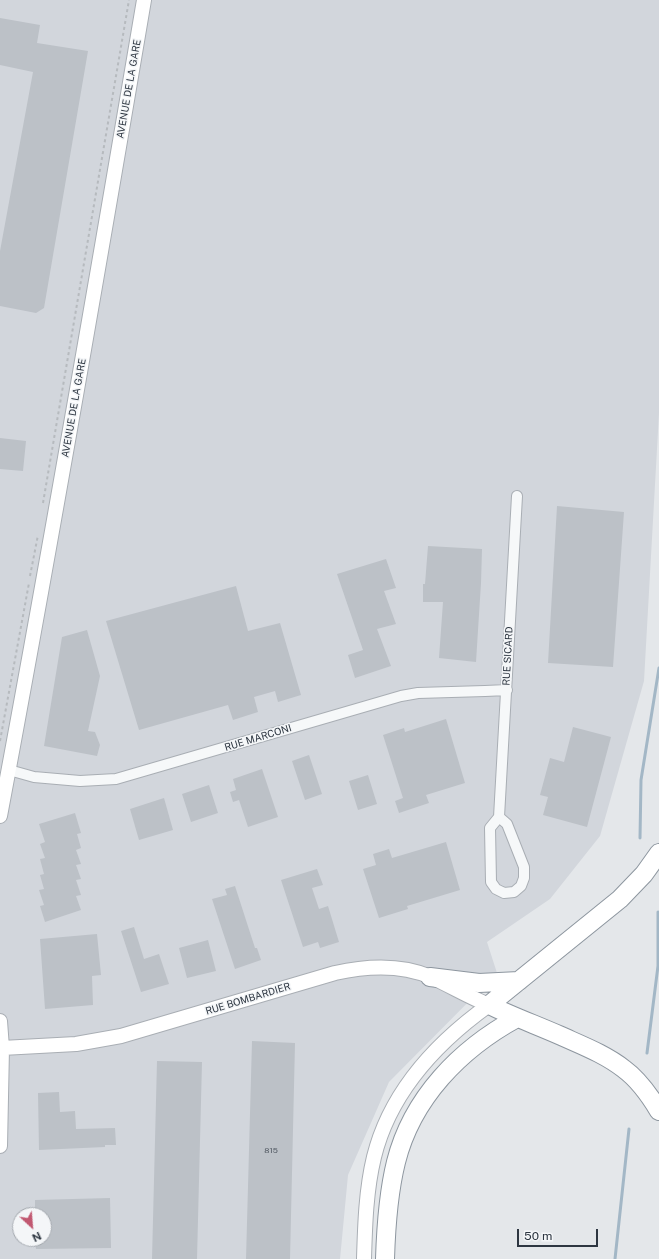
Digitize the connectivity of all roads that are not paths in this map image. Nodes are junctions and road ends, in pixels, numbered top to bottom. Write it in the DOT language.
graph roads {
  1 [pos="144,0"];
  2 [pos="517,496"];
  3 [pos="507,690"];
  4 [pos="9,770"];
  5 [pos="0,816"];
  6 [pos="499,817"];
  7 [pos="659,853"];
  8 [pos="430,977"];
  9 [pos="519,981"];
  10 [pos="489,1006"];
  11 [pos="517,1018"];
  12 [pos="0,1021"];
  13 [pos="2,1048"];
  14 [pos="659,1112"];
  15 [pos="0,1146"];
  16 [pos="364,1259"];
  17 [pos="385,1259"];
  1 -- 4 [label="street, AVENUE DE LA GARE"];
  2 -- 3 [label="street, RUE SICARD"];
  3 -- 4 [label="street, RUE MARCONI"];
  3 -- 6 [label="street, RUE SICARD"];
  4 -- 5 [label="street, AVENUE DE LA GARE"];
  6 -- 6 [label="street, RUE SICARD"];
  7 -- 9 [label="highway"];
  8 -- 9 [label="highway"];
  8 -- 10 [label="street, RUE BOMBARDIER"];
  8 -- 13 [label="street, RUE BOMBARDIER"];
  9 -- 10 [label="highway"];
  10 -- 11 [label="highway"];
  10 -- 16 [label="street"];
  11 -- 14 [label="highway"];
  11 -- 17 [label="highway"];
  12 -- 13 [label="street"];
  13 -- 15 [label="street"];
}
